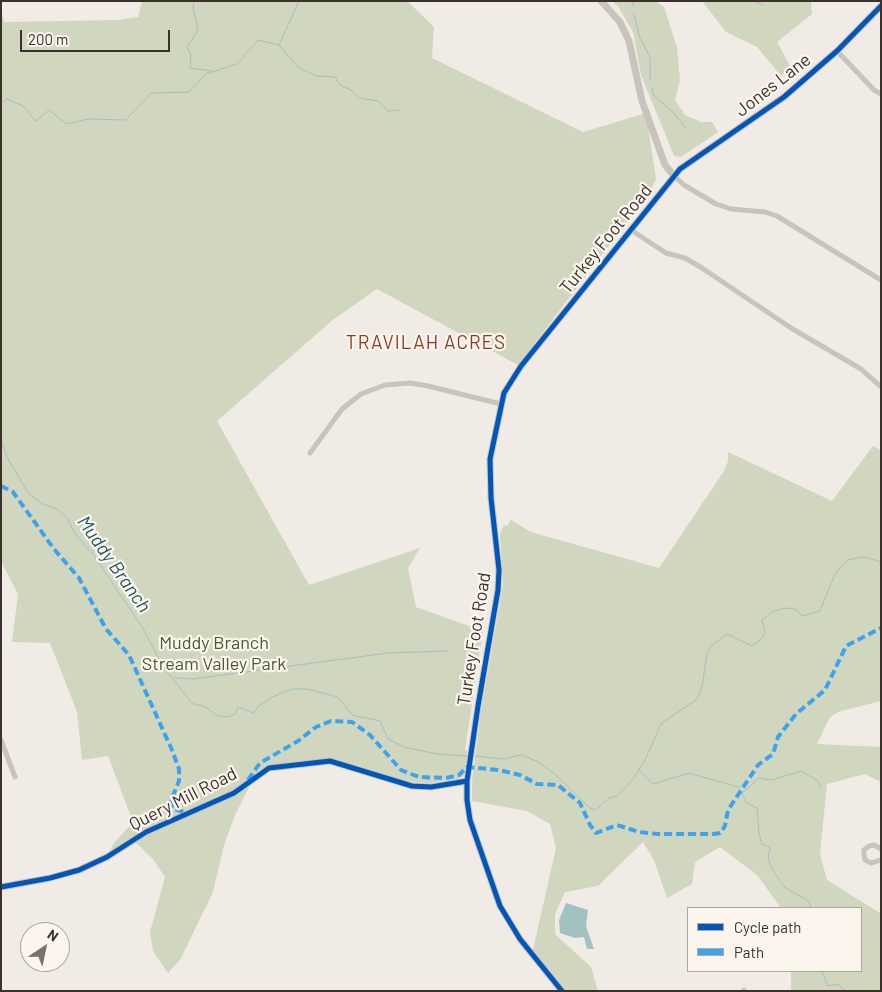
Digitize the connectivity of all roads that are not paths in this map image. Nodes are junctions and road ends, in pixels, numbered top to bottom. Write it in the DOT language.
graph roads {
  1 [pos="601,1"];
  2 [pos="881,6"];
  3 [pos="837,51"];
  4 [pos="881,94"];
  5 [pos="674,176"];
  6 [pos="631,230"];
  7 [pos="881,280"];
  8 [pos="881,387"];
  9 [pos="501,404"];
  10 [pos="310,453"];
  11 [pos="1,740"];
  12 [pos="15,777"];
  13 [pos="467,781"];
  14 [pos="881,850"];
  15 [pos="881,860"];
  16 [pos="1,887"];
  17 [pos="562,991"];
  1 -- 5 [label="street, Turkey Foot Road"];
  2 -- 3 [label="street, Jones Lane"];
  3 -- 4 [label="street"];
  3 -- 5 [label="street, Jones Lane"];
  5 -- 6 [label="street, Turkey Foot Road"];
  5 -- 7 [label="street"];
  6 -- 8 [label="street"];
  6 -- 9 [label="street, Turkey Foot Road"];
  9 -- 10 [label="street"];
  9 -- 13 [label="street, Turkey Foot Road"];
  11 -- 12 [label="street"];
  13 -- 16 [label="street, Query Mill Road"];
  13 -- 17 [label="street, Turkey Foot Road"];
  14 -- 15 [label="street"];
}
